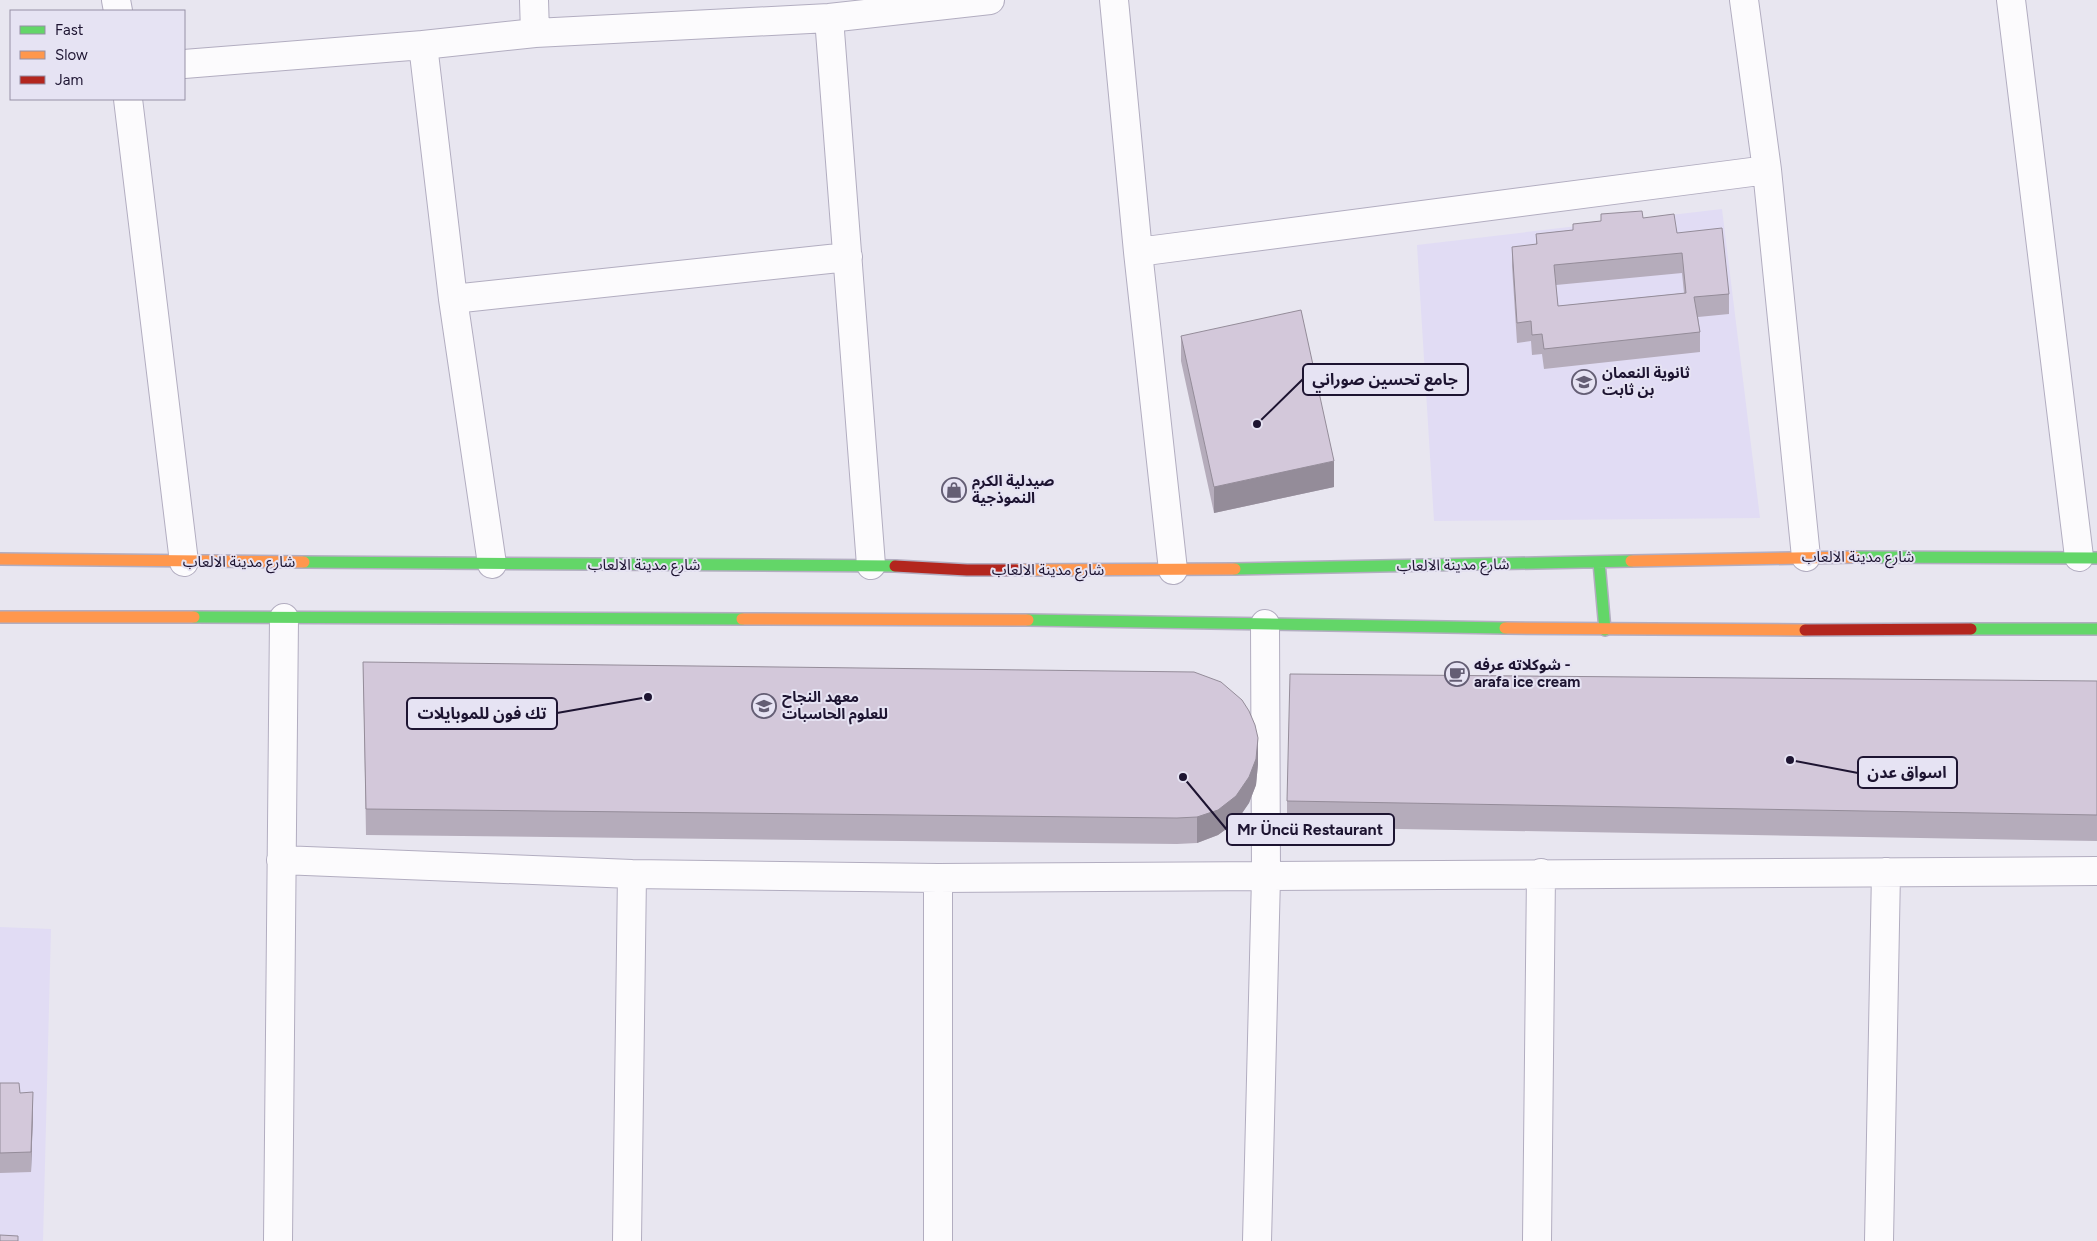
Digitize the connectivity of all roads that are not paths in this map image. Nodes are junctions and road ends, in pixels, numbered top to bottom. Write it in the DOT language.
graph roads {
  1 [pos="534,0"];
  2 [pos="990,0"];
  3 [pos="1114,0"];
  4 [pos="1744,0"];
  5 [pos="2011,0"];
  6 [pos="724,12"];
  7 [pos="829,18"];
  8 [pos="536,33"];
  9 [pos="423,45"];
  10 [pos="185,64"];
  11 [pos="128,100"];
  12 [pos="1767,170"];
  13 [pos="1138,252"];
  14 [pos="848,256"];
  15 [pos="453,298"];
  16 [pos="1806,557"];
  17 [pos="2088,557"];
  18 [pos="0,560"];
  19 [pos="184,562"];
  20 [pos="1599,562"];
  21 [pos="492,564"];
  22 [pos="871,565"];
  23 [pos="1173,570"];
  24 [pos="0,618"];
  25 [pos="284,618"];
  26 [pos="1265,624"];
  27 [pos="2097,629"];
  28 [pos="1605,630"];
  29 [pos="281,860"];
  30 [pos="2097,871"];
  31 [pos="1886,872"];
  32 [pos="1542,873"];
  33 [pos="632,874"];
  34 [pos="1266,877"];
  35 [pos="938,878"];
  36 [pos="278,1241"];
  37 [pos="627,1241"];
  38 [pos="938,1241"];
  39 [pos="1257,1241"];
  40 [pos="1537,1241"];
  41 [pos="1879,1241"];
  1 -- 8 [label="street"];
  2 -- 7 [label="street"];
  3 -- 13 [label="street"];
  4 -- 12 [label="street"];
  5 -- 17 [label="street"];
  6 -- 7 [label="street"];
  6 -- 8 [label="street"];
  7 -- 14 [label="street"];
  8 -- 9 [label="street"];
  9 -- 10 [label="street"];
  9 -- 15 [label="street"];
  11 -- 19 [label="street"];
  12 -- 13 [label="street"];
  12 -- 16 [label="street"];
  13 -- 23 [label="street"];
  14 -- 15 [label="street"];
  14 -- 22 [label="street"];
  15 -- 21 [label="street"];
  16 -- 17 [label="main road, شارع مدينة الالعاب"];
  16 -- 20 [label="main road, شارع مدينة الالعاب"];
  18 -- 19 [label="main road, شارع مدينة الالعاب"];
  19 -- 21 [label="main road, شارع مدينة الالعاب"];
  20 -- 23 [label="main road, شارع مدينة الالعاب"];
  20 -- 28 [label="main road"];
  21 -- 22 [label="main road, شارع مدينة الالعاب"];
  22 -- 23 [label="main road, شارع مدينة الالعاب"];
  24 -- 25 [label="main road"];
  25 -- 26 [label="main road"];
  25 -- 29 [label="street"];
  26 -- 28 [label="main road"];
  26 -- 34 [label="street"];
  27 -- 28 [label="main road"];
  29 -- 33 [label="street"];
  29 -- 36 [label="street"];
  30 -- 31 [label="street"];
  31 -- 32 [label="street"];
  31 -- 41 [label="street"];
  32 -- 34 [label="street"];
  32 -- 40 [label="street"];
  33 -- 35 [label="street"];
  33 -- 37 [label="street"];
  34 -- 35 [label="street"];
  34 -- 39 [label="street"];
  35 -- 38 [label="street"];
}
